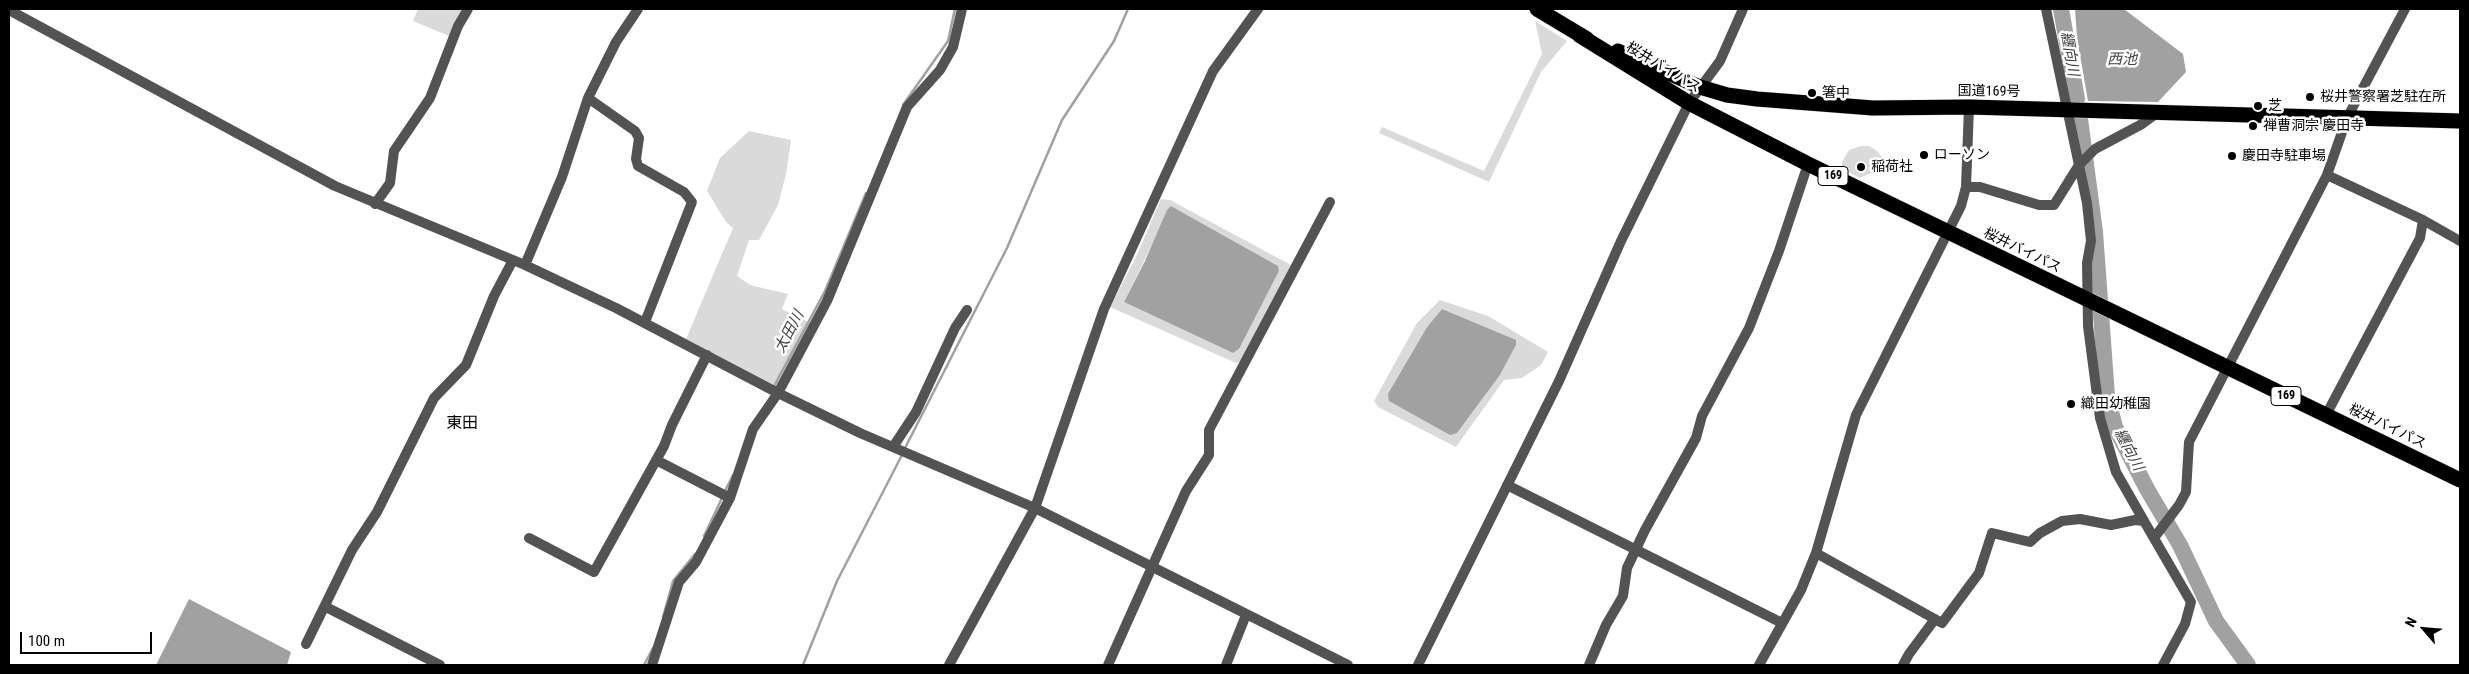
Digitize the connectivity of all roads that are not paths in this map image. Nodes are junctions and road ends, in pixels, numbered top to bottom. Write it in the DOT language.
graph roads {
  1 [pos="468,9"];
  2 [pos="638,9"];
  3 [pos="962,9"];
  4 [pos="1258,9"];
  5 [pos="1537,9"];
  6 [pos="1743,9"];
  7 [pos="2046,9"];
  8 [pos="2405,9"];
  9 [pos="9,10"];
  10 [pos="1579,35"];
  11 [pos="1700,87"];
  12 [pos="588,98"];
  13 [pos="1689,103"];
  14 [pos="1969,108"];
  15 [pos="2066,111"];
  16 [pos="2157,113"];
  17 [pos="2346,118"];
  18 [pos="2460,121"];
  19 [pos="1808,164"];
  20 [pos="2080,164"];
  21 [pos="2327,175"];
  22 [pos="1966,187"];
  23 [pos="1330,202"];
  24 [pos="375,204"];
  25 [pos="2423,220"];
  26 [pos="1949,234"];
  27 [pos="2460,241"];
  28 [pos="514,260"];
  29 [pos="525,265"];
  30 [pos="2090,302"];
  31 [pos="967,310"];
  32 [pos="645,322"];
  33 [pos="707,355"];
  34 [pos="2227,367"];
  35 [pos="778,393"];
  36 [pos="2326,415"];
  37 [pos="893,447"];
  38 [pos="656,460"];
  39 [pos="2460,480"];
  40 [pos="1507,485"];
  41 [pos="730,498"];
  42 [pos="1035,508"];
  43 [pos="2144,521"];
  44 [pos="2155,536"];
  45 [pos="529,538"];
  46 [pos="1636,548"];
  47 [pos="1816,553"];
  48 [pos="1151,567"];
  49 [pos="326,607"];
  50 [pos="1246,615"];
  51 [pos="1935,619"];
  52 [pos="1782,623"];
  53 [pos="306,644"];
  54 [pos="440,665"];
  55 [pos="652,665"];
  56 [pos="949,665"];
  57 [pos="1108,665"];
  58 [pos="1226,665"];
  59 [pos="1348,665"];
  60 [pos="1418,665"];
  61 [pos="1589,665"];
  62 [pos="1758,665"];
  63 [pos="1903,665"];
  64 [pos="2163,665"];
  1 -- 24 [label="street"];
  2 -- 12 [label="street"];
  3 -- 35 [label="street"];
  4 -- 42 [label="street"];
  5 -- 10 [label="highway, 国道169号 / 169"];
  6 -- 11 [label="street"];
  7 -- 15 [label="street"];
  8 -- 17 [label="street"];
  9 -- 24 [label="street"];
  10 -- 11 [label="highway, 国道169号 / 169"];
  10 -- 13 [label="highway, 桜井バイパス / 169"];
  11 -- 13 [label="street"];
  11 -- 14 [label="highway, 国道169号 / 169"];
  12 -- 29 [label="street"];
  12 -- 32 [label="street"];
  13 -- 19 [label="highway, 桜井バイパス / 169"];
  13 -- 40 [label="street"];
  14 -- 15 [label="highway, 国道169号 / 169"];
  14 -- 22 [label="street"];
  15 -- 16 [label="highway, 国道169号 / 169"];
  15 -- 20 [label="street"];
  16 -- 17 [label="highway, 国道169号 / 169"];
  16 -- 20 [label="street"];
  17 -- 18 [label="highway, 国道169号 / 169"];
  17 -- 21 [label="street"];
  19 -- 26 [label="highway, 桜井バイパス / 169"];
  19 -- 46 [label="street"];
  20 -- 22 [label="street"];
  20 -- 30 [label="street"];
  21 -- 25 [label="street"];
  21 -- 34 [label="street"];
  22 -- 26 [label="street"];
  23 -- 48 [label="street"];
  24 -- 28 [label="street"];
  25 -- 27 [label="street"];
  25 -- 36 [label="street"];
  26 -- 30 [label="highway, 桜井バイパス / 169"];
  26 -- 47 [label="street"];
  28 -- 29 [label="street"];
  28 -- 49 [label="street"];
  29 -- 32 [label="street"];
  30 -- 34 [label="highway, 桜井バイパス / 169"];
  30 -- 43 [label="street"];
  31 -- 37 [label="street"];
  32 -- 33 [label="street"];
  33 -- 35 [label="street"];
  33 -- 38 [label="street"];
  34 -- 36 [label="highway, 桜井バイパス / 169"];
  34 -- 44 [label="street"];
  35 -- 37 [label="street"];
  35 -- 41 [label="street"];
  36 -- 39 [label="highway, 桜井バイパス / 169"];
  37 -- 42 [label="street"];
  38 -- 41 [label="street"];
  38 -- 45 [label="street"];
  40 -- 46 [label="street"];
  40 -- 60 [label="street"];
  41 -- 55 [label="street"];
  42 -- 48 [label="street"];
  42 -- 56 [label="street"];
  43 -- 44 [label="street"];
  43 -- 51 [label="street"];
  44 -- 64 [label="street"];
  46 -- 52 [label="street"];
  46 -- 61 [label="street"];
  47 -- 51 [label="street"];
  47 -- 52 [label="street"];
  48 -- 50 [label="street"];
  48 -- 57 [label="street"];
  49 -- 53 [label="street"];
  49 -- 54 [label="street"];
  50 -- 58 [label="street"];
  50 -- 59 [label="street"];
  51 -- 63 [label="street"];
  52 -- 62 [label="street"];
}
